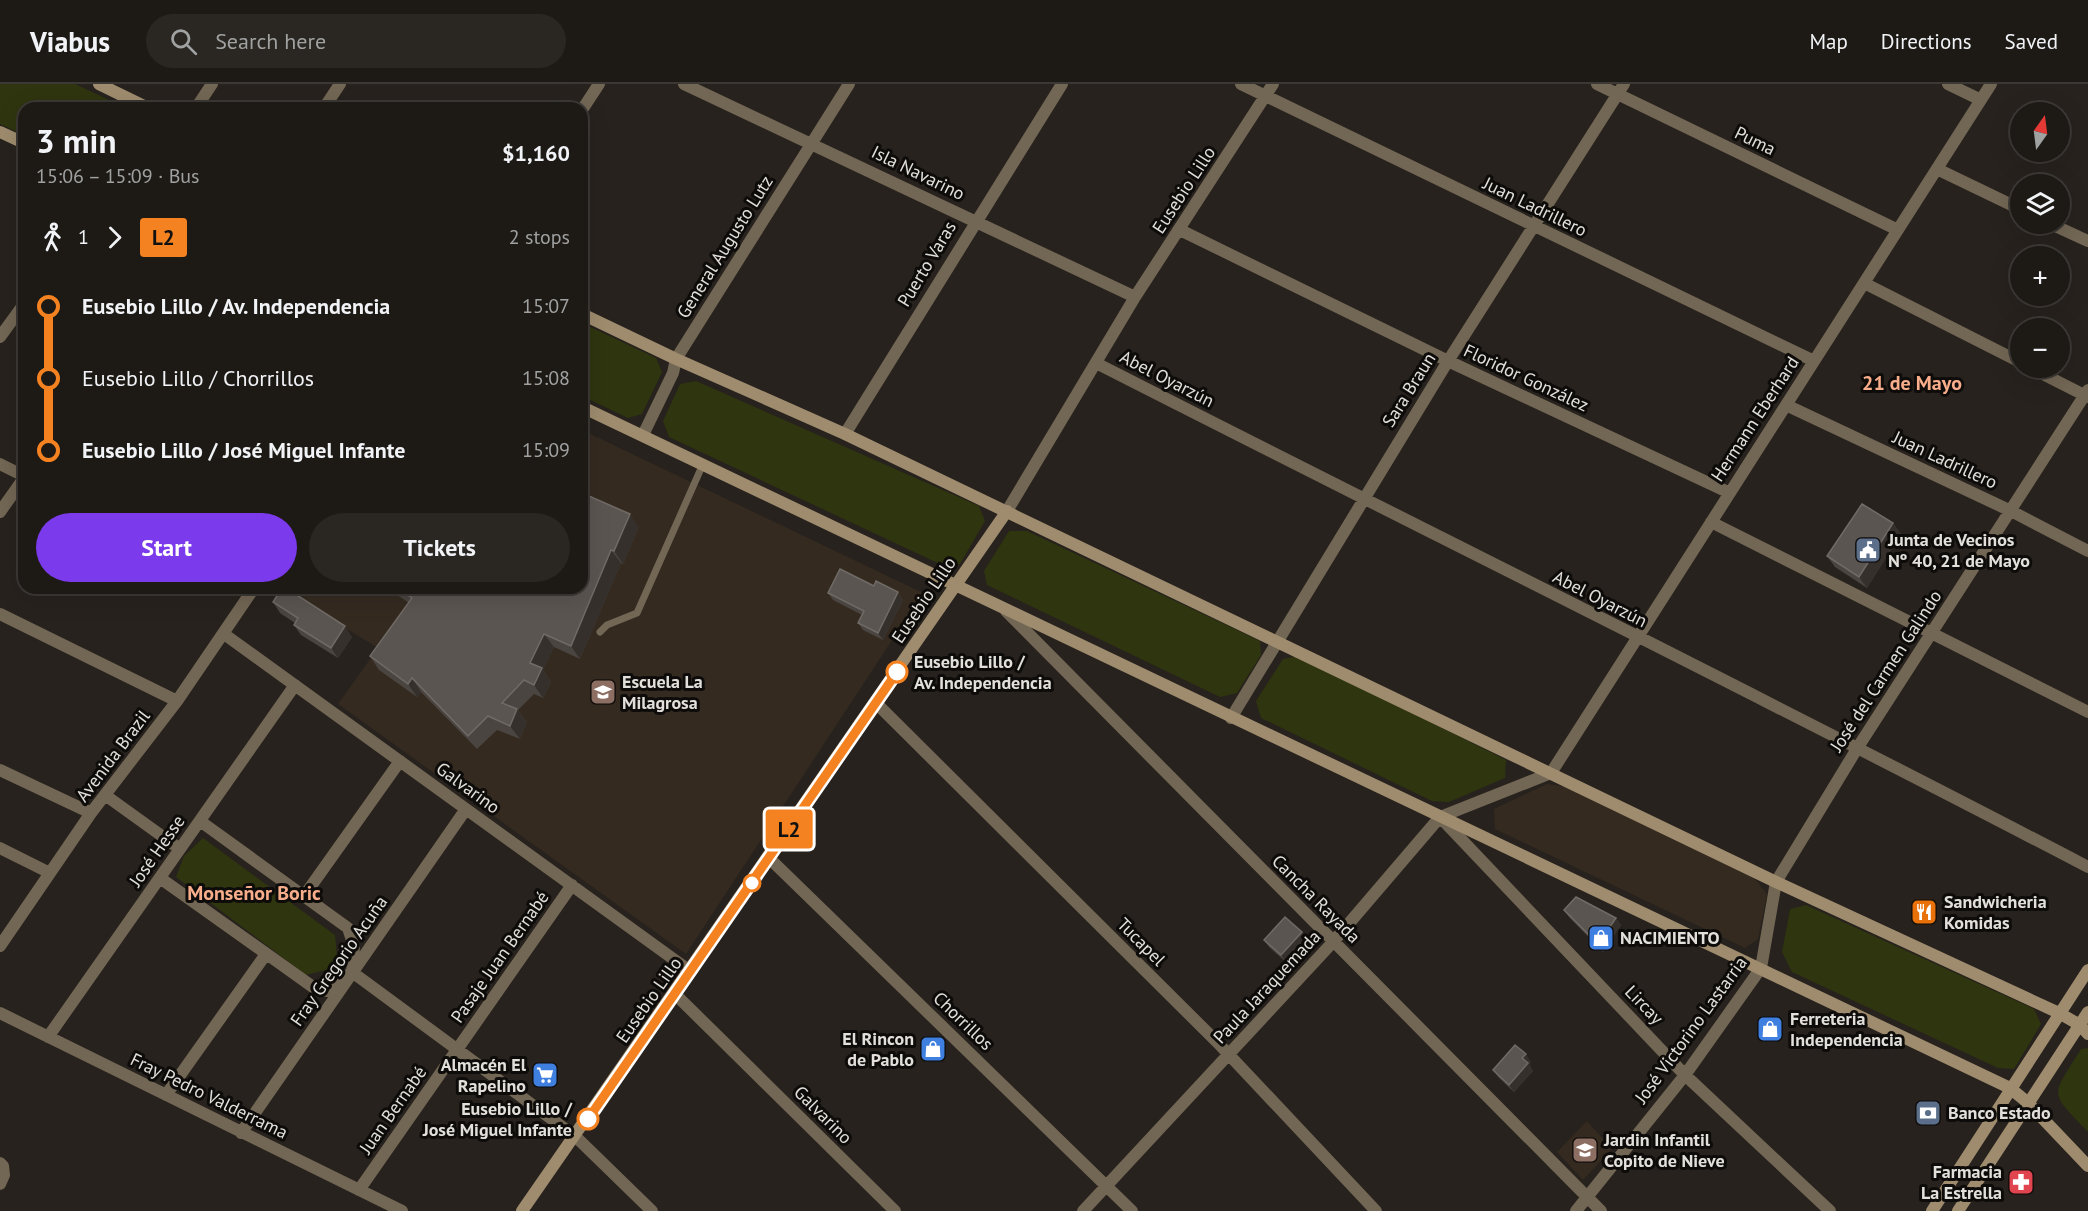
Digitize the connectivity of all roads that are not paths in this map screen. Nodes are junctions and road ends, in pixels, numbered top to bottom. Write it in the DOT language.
graph roads {
  1 [pos="99,84"];
  2 [pos="212,84"];
  3 [pos="340,84"];
  4 [pos="599,84"];
  5 [pos="684,84"];
  6 [pos="849,84"];
  7 [pos="1062,84"];
  8 [pos="1241,84"];
  9 [pos="1273,84"];
  10 [pos="1597,84"];
  11 [pos="1948,84"];
  12 [pos="1991,84"];
  13 [pos="1621,89"];
  14 [pos="1265,96"];
  15 [pos="1981,100"];
  16 [pos="136,102"];
  17 [pos="200,102"];
  18 [pos="328,102"];
  19 [pos="587,102"];
  20 [pos="0,132"];
  21 [pos="18,140"];
  22 [pos="813,142"];
  23 [pos="1937,169"];
  24 [pos="2010,204"];
  25 [pos="975,221"];
  26 [pos="1533,226"];
  27 [pos="1180,230"];
  28 [pos="1898,230"];
  29 [pos="2070,233"];
  30 [pos="2088,241"];
  31 [pos="1864,283"];
  32 [pos="1135,297"];
  33 [pos="18,312"];
  34 [pos="588,317"];
  35 [pos="0,337"];
  36 [pos="2010,357"];
  37 [pos="676,359"];
  38 [pos="1448,361"];
  39 [pos="1814,361"];
  40 [pos="1096,363"];
  41 [pos="2053,378"];
  42 [pos="2087,394"];
  43 [pos="1786,405"];
  44 [pos="588,410"];
  45 [pos="845,434"];
  46 [pos="643,435"];
  47 [pos="0,464"];
  48 [pos="703,464"];
  49 [pos="18,474"];
  50 [pos="18,486"];
  51 [pos="1730,493"];
  52 [pos="1363,499"];
  53 [pos="1007,511"];
  54 [pos="2011,511"];
  55 [pos="0,512"];
  56 [pos="1711,522"];
  57 [pos="2088,551"];
  58 [pos="954,587"];
  59 [pos="250,594"];
  60 [pos="1005,611"];
  61 [pos="0,614"];
  62 [pos="1932,631"];
  63 [pos="600,632"];
  64 [pos="224,634"];
  65 [pos="1637,638"];
  66 [pos="1278,640"];
  67 [pos="295,685"];
  68 [pos="177,701"];
  69 [pos="876,703"];
  70 [pos="2088,712"];
  71 [pos="1231,718"];
  72 [pos="1858,747"];
  73 [pos="400,761"];
  74 [pos="0,770"];
  75 [pos="1551,773"];
  76 [pos="105,795"];
  77 [pos="466,809"];
  78 [pos="91,813"];
  79 [pos="1440,817"];
  80 [pos="200,821"];
  81 [pos="0,848"];
  82 [pos="180,849"];
  83 [pos="769,858"];
  84 [pos="2088,867"];
  85 [pos="50,873"];
  86 [pos="160,878"];
  87 [pos="1776,882"];
  88 [pos="572,885"];
  89 [pos="304,896"];
  90 [pos="1333,942"];
  91 [pos="0,946"];
  92 [pos="266,954"];
  93 [pos="1761,969"];
  94 [pos="2088,970"];
  95 [pos="690,971"];
  96 [pos="352,972"];
  97 [pos="675,994"];
  98 [pos="2088,1012"];
  99 [pos="0,1013"];
  100 [pos="2059,1013"];
  101 [pos="2084,1030"];
  102 [pos="48,1037"];
  103 [pos="457,1050"];
  104 [pos="1229,1055"];
  105 [pos="1685,1075"];
  106 [pos="2010,1088"];
  107 [pos="166,1095"];
  108 [pos="2027,1102"];
  109 [pos="241,1133"];
  110 [pos="576,1137"];
  111 [pos="2,1165"];
  112 [pos="2088,1166"];
  113 [pos="0,1184"];
  114 [pos="1107,1186"];
  115 [pos="359,1190"];
  116 [pos="1586,1197"];
  117 [pos="402,1211"];
  118 [pos="522,1211"];
  119 [pos="652,1211"];
  120 [pos="896,1211"];
  121 [pos="1083,1211"];
  122 [pos="1132,1211"];
  123 [pos="1377,1211"];
  124 [pos="1576,1211"];
  125 [pos="1601,1211"];
  126 [pos="1830,1211"];
  127 [pos="1932,1211"];
  128 [pos="1958,1211"];
  1 -- 16 [label="main road"];
  2 -- 17 [label="street"];
  3 -- 18 [label="street"];
  4 -- 19 [label="street"];
  5 -- 22 [label="street, Isla Navarino"];
  6 -- 22 [label="street, General Augusto Lutz"];
  7 -- 25 [label="street, Puerto Varas"];
  8 -- 14 [label="street, Juan Ladrillero"];
  9 -- 14 [label="street, Eusebio Lillo"];
  10 -- 13 [label="street, Puma"];
  11 -- 15 [label="street"];
  12 -- 15 [label="street, Hermann Eberhard"];
  13 -- 26 [label="street, Sara Braun"];
  13 -- 28 [label="street, Puma"];
  14 -- 26 [label="street, Juan Ladrillero"];
  14 -- 27 [label="street, Eusebio Lillo"];
  15 -- 23 [label="street, Hermann Eberhard"];
  20 -- 21 [label="main road"];
  22 -- 25 [label="street, Isla Navarino"];
  22 -- 37 [label="street, General Augusto Lutz"];
  23 -- 24 [label="street"];
  23 -- 28 [label="street, Hermann Eberhard"];
  25 -- 32 [label="street, Isla Navarino"];
  25 -- 45 [label="street, Puerto Varas"];
  26 -- 38 [label="street, Sara Braun"];
  26 -- 39 [label="street, Juan Ladrillero"];
  27 -- 32 [label="street, Eusebio Lillo"];
  27 -- 38 [label="street, Floridor González"];
  28 -- 31 [label="street, Hermann Eberhard"];
  29 -- 30 [label="street"];
  31 -- 36 [label="street"];
  31 -- 39 [label="street, Hermann Eberhard"];
  32 -- 40 [label="street, Eusebio Lillo"];
  33 -- 35 [label="street"];
  34 -- 37 [label="main road"];
  37 -- 45 [label="main road"];
  37 -- 46 [label="street, General Augusto Lutz"];
  38 -- 51 [label="street, Floridor González"];
  38 -- 52 [label="street, Sara Braun"];
  39 -- 43 [label="street, Hermann Eberhard"];
  40 -- 52 [label="street, Abel Oyarzún"];
  40 -- 53 [label="street, Eusebio Lillo"];
  41 -- 42 [label="street"];
  42 -- 54 [label="street, José del Carmen Galindo"];
  43 -- 51 [label="street, Hermann Eberhard"];
  43 -- 54 [label="street, Juan Ladrillero"];
  44 -- 46 [label="main road"];
  45 -- 53 [label="main road"];
  46 -- 48 [label="main road"];
  47 -- 49 [label="street"];
  48 -- 58 [label="main road"];
  48 -- 63 [label="lane"];
  50 -- 55 [label="street"];
  51 -- 56 [label="street, Hermann Eberhard"];
  52 -- 65 [label="street, Abel Oyarzún"];
  52 -- 66 [label="street, Sara Braun"];
  53 -- 58 [label="main road, Eusebio Lillo"];
  53 -- 66 [label="main road"];
  54 -- 57 [label="street, Juan Ladrillero"];
  54 -- 62 [label="street, José del Carmen Galindo"];
  56 -- 62 [label="street"];
  56 -- 65 [label="street, Hermann Eberhard"];
  58 -- 60 [label="main road"];
  58 -- 69 [label="main road, Eusebio Lillo"];
  59 -- 64 [label="street, Avenida Brazil"];
  60 -- 71 [label="main road"];
  60 -- 90 [label="street, Cancha Rayada"];
  61 -- 68 [label="street"];
  62 -- 70 [label="street"];
  62 -- 72 [label="street, José del Carmen Galindo"];
  64 -- 67 [label="street, Galvarino"];
  64 -- 68 [label="street, Avenida Brazil"];
  65 -- 72 [label="street, Abel Oyarzún"];
  65 -- 75 [label="street, Hermann Eberhard"];
  66 -- 71 [label="street, Sara Braun"];
  66 -- 75 [label="main road"];
  67 -- 73 [label="street, Galvarino"];
  67 -- 80 [label="street, José Hesse"];
  68 -- 76 [label="street, Avenida Brazil"];
  69 -- 83 [label="main road, Eusebio Lillo"];
  69 -- 104 [label="street, Tucapel"];
  71 -- 79 [label="main road"];
  72 -- 84 [label="street, Abel Oyarzún"];
  72 -- 87 [label="street, José del Carmen Galindo"];
  73 -- 77 [label="street, Galvarino"];
  73 -- 89 [label="street"];
  74 -- 78 [label="street"];
  75 -- 79 [label="street, Paula Jaraquemada"];
  75 -- 87 [label="main road"];
  76 -- 78 [label="street, Avenida Brazil"];
  76 -- 82 [label="street"];
  77 -- 88 [label="street, Galvarino"];
  77 -- 96 [label="street, Fray Gregorio Acuña"];
  78 -- 85 [label="street, Avenida Brazil"];
  79 -- 90 [label="street, Paula Jaraquemada"];
  79 -- 93 [label="main road"];
  79 -- 105 [label="street, Lircay"];
  80 -- 82 [label="street, José Hesse"];
  80 -- 89 [label="street"];
  81 -- 85 [label="street"];
  82 -- 86 [label="street, José Hesse"];
  83 -- 95 [label="main road, Eusebio Lillo"];
  83 -- 114 [label="street, Chorrillos"];
  85 -- 91 [label="street, Avenida Brazil"];
  86 -- 92 [label="street"];
  86 -- 102 [label="street, José Hesse"];
  87 -- 93 [label="street, José Victorino Lastarria"];
  87 -- 100 [label="main road"];
  88 -- 95 [label="street, Galvarino"];
  88 -- 103 [label="street, Pasaje Juan Bernabé"];
  89 -- 96 [label="street"];
  90 -- 104 [label="street, Paula Jaraquemada"];
  90 -- 116 [label="street, Cancha Rayada"];
  92 -- 96 [label="street"];
  92 -- 107 [label="street"];
  93 -- 105 [label="street, José Victorino Lastarria"];
  93 -- 106 [label="main road"];
  94 -- 100 [label="main road"];
  95 -- 97 [label="main road, Eusebio Lillo"];
  96 -- 103 [label="street"];
  96 -- 109 [label="street, Fray Gregorio Acuña"];
  97 -- 110 [label="main road, Eusebio Lillo"];
  97 -- 120 [label="street, Galvarino"];
  98 -- 101 [label="main road"];
  99 -- 102 [label="street, Fray Pedro Valderrama"];
  100 -- 101 [label="main road"];
  100 -- 106 [label="main road"];
  101 -- 108 [label="main road"];
  102 -- 107 [label="street, Fray Pedro Valderrama"];
  103 -- 110 [label="street"];
  103 -- 115 [label="street, Juan Bernabé"];
  104 -- 114 [label="street, Paula Jaraquemada"];
  104 -- 123 [label="street, Tucapel"];
  105 -- 116 [label="street, José Victorino Lastarria"];
  105 -- 126 [label="street, Lircay"];
  106 -- 108 [label="main road"];
  106 -- 127 [label="main road"];
  107 -- 109 [label="street, Fray Pedro Valderrama"];
  108 -- 112 [label="main road"];
  108 -- 128 [label="main road"];
  109 -- 115 [label="street, Fray Pedro Valderrama"];
  110 -- 118 [label="main road, Eusebio Lillo"];
  110 -- 119 [label="street"];
  111 -- 113 [label="street"];
  114 -- 121 [label="street, Paula Jaraquemada"];
  114 -- 122 [label="street, Chorrillos"];
  115 -- 117 [label="street, Fray Pedro Valderrama"];
  116 -- 124 [label="street, José Victorino Lastarria"];
  116 -- 125 [label="street, Cancha Rayada"];
}
